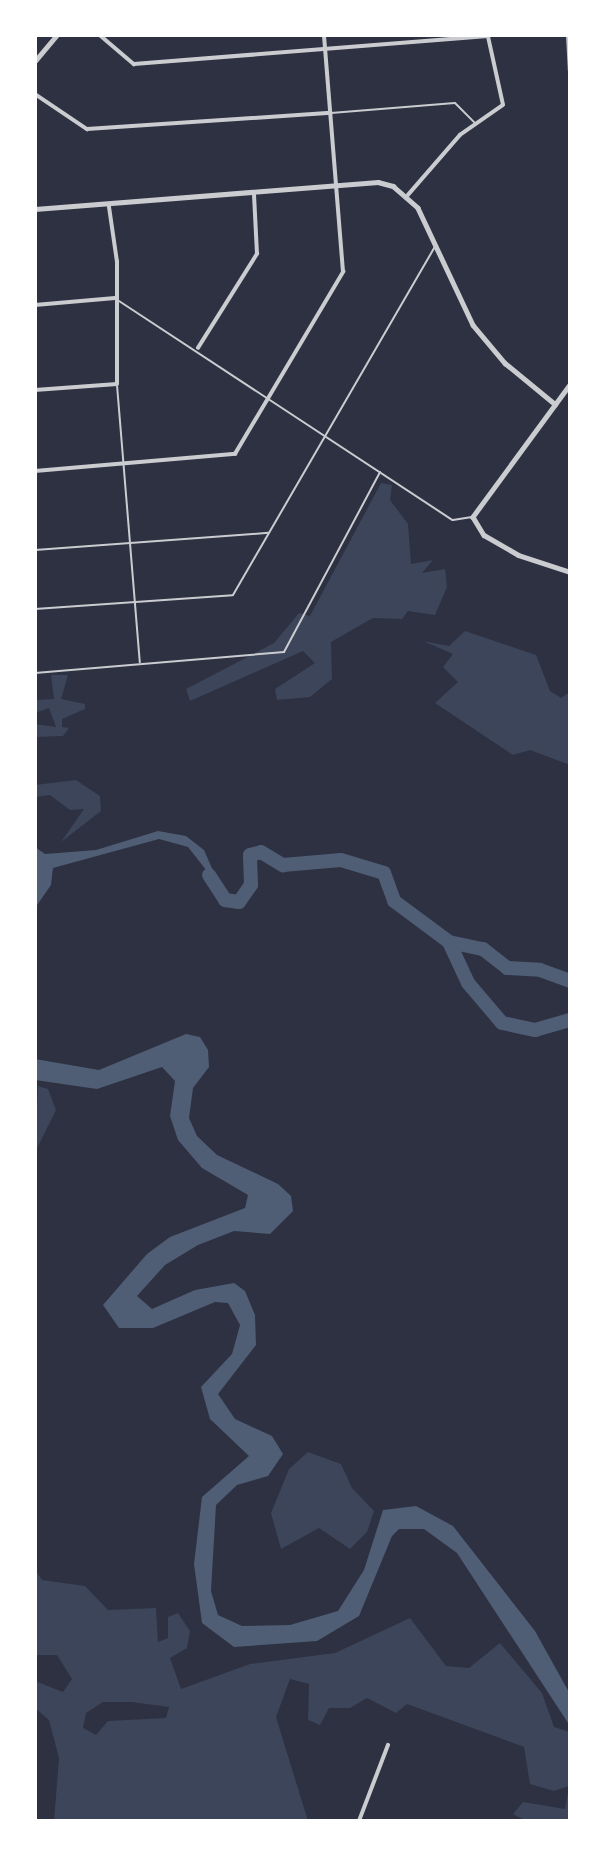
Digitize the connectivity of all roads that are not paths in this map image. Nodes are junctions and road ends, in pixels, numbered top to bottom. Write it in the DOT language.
graph roads {
  1 [pos="57,35"];
  2 [pos="100,35"];
  3 [pos="324,35"];
  4 [pos="567,35"];
  5 [pos="488,36"];
  6 [pos="325,52"];
  7 [pos="35,61"];
  8 [pos="569,71"];
  9 [pos="35,94"];
  10 [pos="330,113"];
  11 [pos="474,122"];
  12 [pos="336,186"];
  13 [pos="254,195"];
  14 [pos="408,195"];
  15 [pos="108,207"];
  16 [pos="35,209"];
  17 [pos="435,246"];
  18 [pos="115,298"];
  19 [pos="35,305"];
  20 [pos="198,348"];
  21 [pos="117,384"];
  22 [pos="570,385"];
  23 [pos="35,390"];
  24 [pos="269,400"];
  25 [pos="555,404"];
  26 [pos="325,437"];
  27 [pos="125,464"];
  28 [pos="35,471"];
  29 [pos="380,472"];
  30 [pos="473,517"];
  31 [pos="268,533"];
  32 [pos="131,542"];
  33 [pos="35,550"];
  34 [pos="570,572"];
  35 [pos="134,602"];
  36 [pos="35,609"];
  37 [pos="141,663"];
  38 [pos="35,673"];
  39 [pos="388,1745"];
  40 [pos="359,1821"];
  1 -- 7 [label="street"];
  2 -- 6 [label="street"];
  3 -- 6 [label="street"];
  4 -- 8 [label="lane"];
  5 -- 6 [label="street"];
  5 -- 11 [label="street"];
  6 -- 10 [label="street"];
  9 -- 10 [label="street"];
  10 -- 11 [label="lane"];
  10 -- 12 [label="street"];
  11 -- 14 [label="street"];
  12 -- 13 [label="street"];
  12 -- 14 [label="street"];
  12 -- 24 [label="street"];
  13 -- 15 [label="street"];
  13 -- 20 [label="street"];
  14 -- 17 [label="street"];
  15 -- 16 [label="street"];
  15 -- 18 [label="street"];
  17 -- 25 [label="street"];
  17 -- 26 [label="lane"];
  18 -- 19 [label="street"];
  18 -- 20 [label="lane"];
  18 -- 21 [label="street"];
  20 -- 24 [label="lane"];
  21 -- 23 [label="street"];
  21 -- 27 [label="lane"];
  22 -- 25 [label="street"];
  24 -- 26 [label="lane"];
  24 -- 27 [label="street"];
  25 -- 30 [label="street"];
  26 -- 29 [label="lane"];
  26 -- 31 [label="lane"];
  27 -- 28 [label="street"];
  27 -- 32 [label="lane"];
  29 -- 30 [label="lane"];
  29 -- 37 [label="lane"];
  30 -- 34 [label="street"];
  31 -- 32 [label="lane"];
  31 -- 35 [label="lane"];
  32 -- 33 [label="lane"];
  32 -- 35 [label="lane"];
  35 -- 36 [label="lane"];
  35 -- 37 [label="lane"];
  37 -- 38 [label="lane"];
  39 -- 40 [label="street"];
}
